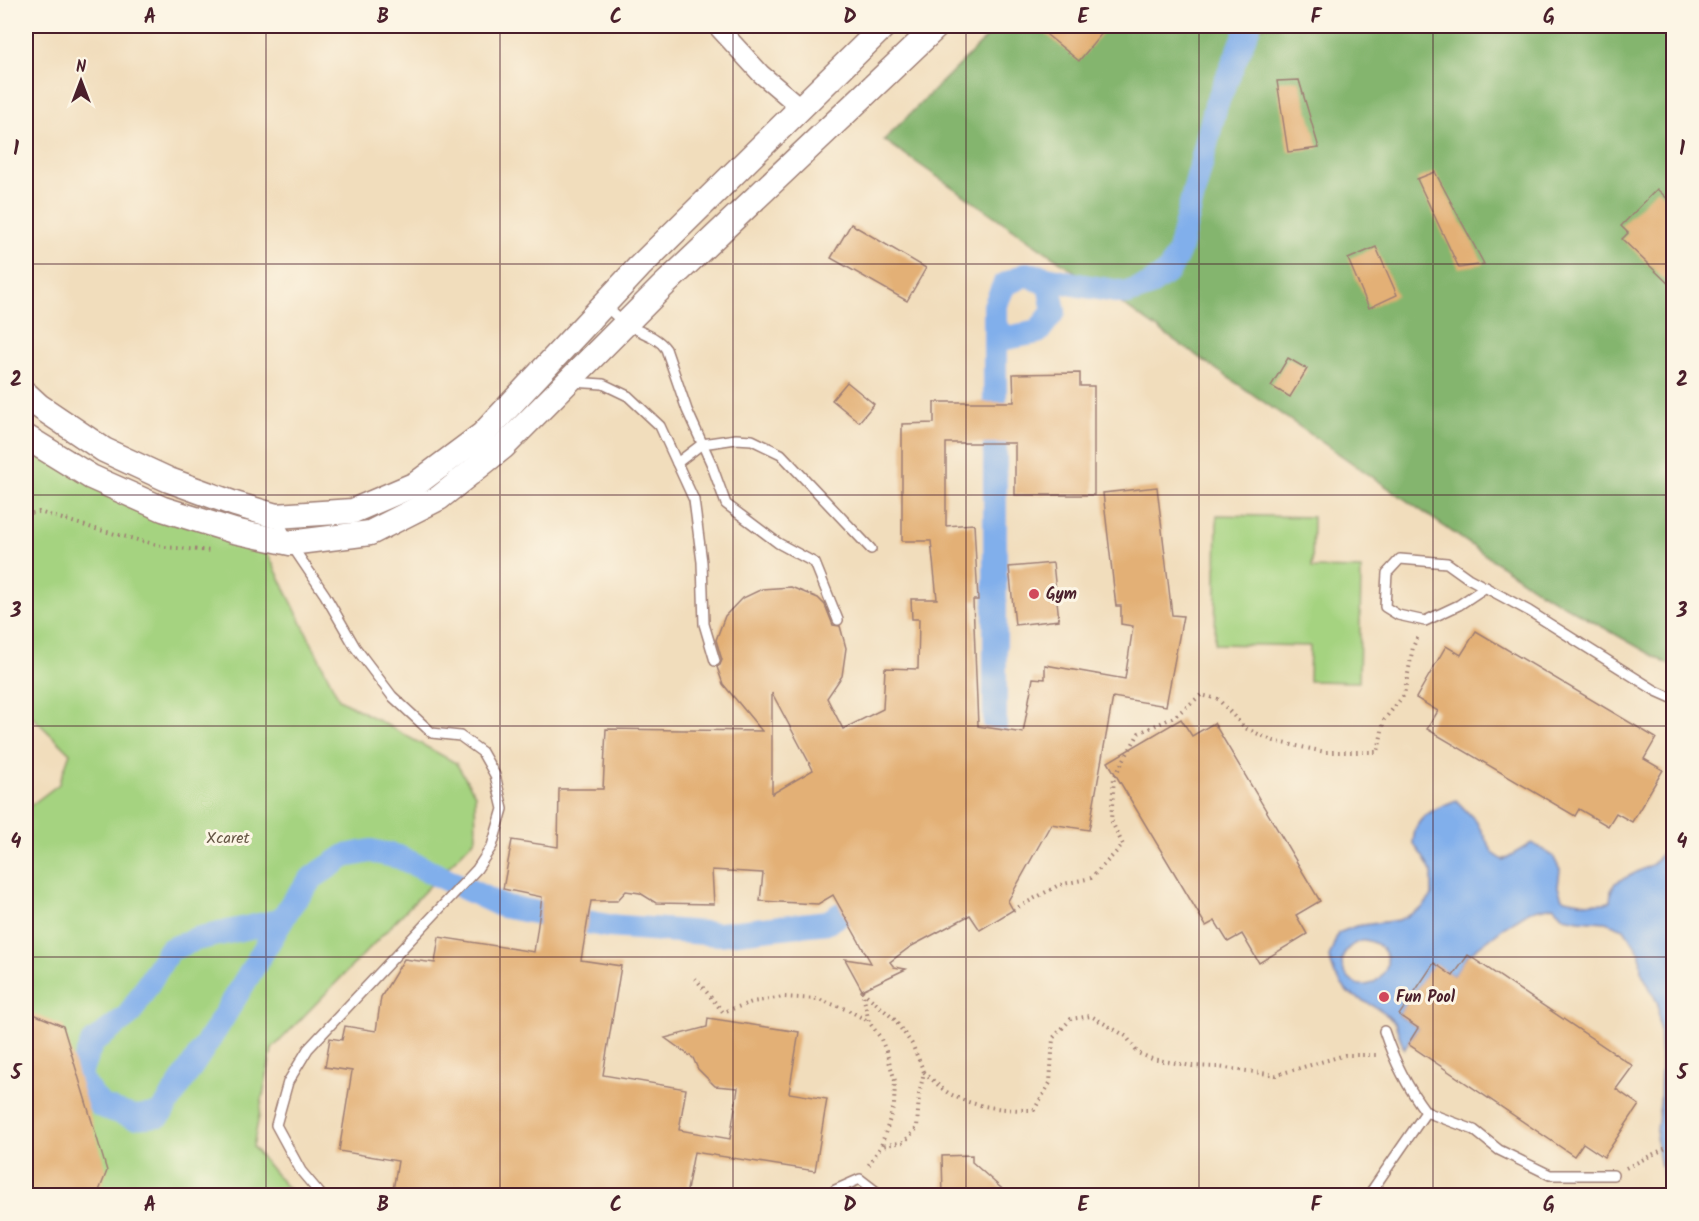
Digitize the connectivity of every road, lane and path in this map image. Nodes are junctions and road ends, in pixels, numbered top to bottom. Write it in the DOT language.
graph roads {
  1 [pos="717,26"];
  2 [pos="884,26"];
  3 [pos="937,26"];
  4 [pos="801,108"];
  5 [pos="605,305"];
  6 [pos="625,324"];
  7 [pos="567,382"];
  8 [pos="26,394"];
  9 [pos="26,436"];
  10 [pos="702,444"];
  11 [pos="677,463"];
  12 [pos="26,514"];
  13 [pos="276,516"];
  14 [pos="234,531"];
  15 [pos="290,543"];
  16 [pos="872,549"];
  17 [pos="1486,588"];
  18 [pos="838,620"];
  19 [pos="1425,621"];
  20 [pos="715,661"];
  21 [pos="1674,699"];
  22 [pos="1014,910"];
  23 [pos="695,978"];
  24 [pos="868,1022"];
  25 [pos="1384,1031"];
  26 [pos="1392,1056"];
  27 [pos="924,1072"];
  28 [pos="1426,1112"];
  29 [pos="1674,1144"];
  30 [pos="882,1146"];
  31 [pos="1613,1175"];
  32 [pos="860,1179"];
  33 [pos="322,1196"];
  34 [pos="833,1196"];
  35 [pos="882,1196"];
  36 [pos="1368,1196"];
  1 -- 4 [label="street"];
  2 -- 4 [label="street"];
  3 -- 6 [label="street"];
  4 -- 5 [label="street"];
  5 -- 6 [label="lane"];
  5 -- 13 [label="street"];
  6 -- 7 [label="street"];
  6 -- 10 [label="lane"];
  7 -- 11 [label="lane"];
  7 -- 15 [label="street"];
  8 -- 13 [label="street"];
  9 -- 14 [label="street"];
  10 -- 11 [label="lane"];
  10 -- 16 [label="lane"];
  10 -- 18 [label="lane"];
  11 -- 20 [label="lane"];
  12 -- 14 [label="path"];
  13 -- 15 [label="lane"];
  14 -- 15 [label="street"];
  15 -- 33 [label="lane"];
  17 -- 19 [label="lane"];
  17 -- 19 [label="lane"];
  17 -- 21 [label="lane"];
  19 -- 22 [label="path"];
  23 -- 24 [label="path"];
  24 -- 27 [label="path"];
  24 -- 30 [label="path"];
  25 -- 26 [label="lane"];
  26 -- 27 [label="path"];
  26 -- 28 [label="lane"];
  27 -- 30 [label="path"];
  28 -- 31 [label="lane"];
  28 -- 36 [label="lane"];
  29 -- 31 [label="path"];
  30 -- 32 [label="path"];
  32 -- 34 [label="lane"];
  32 -- 35 [label="lane"];
}
